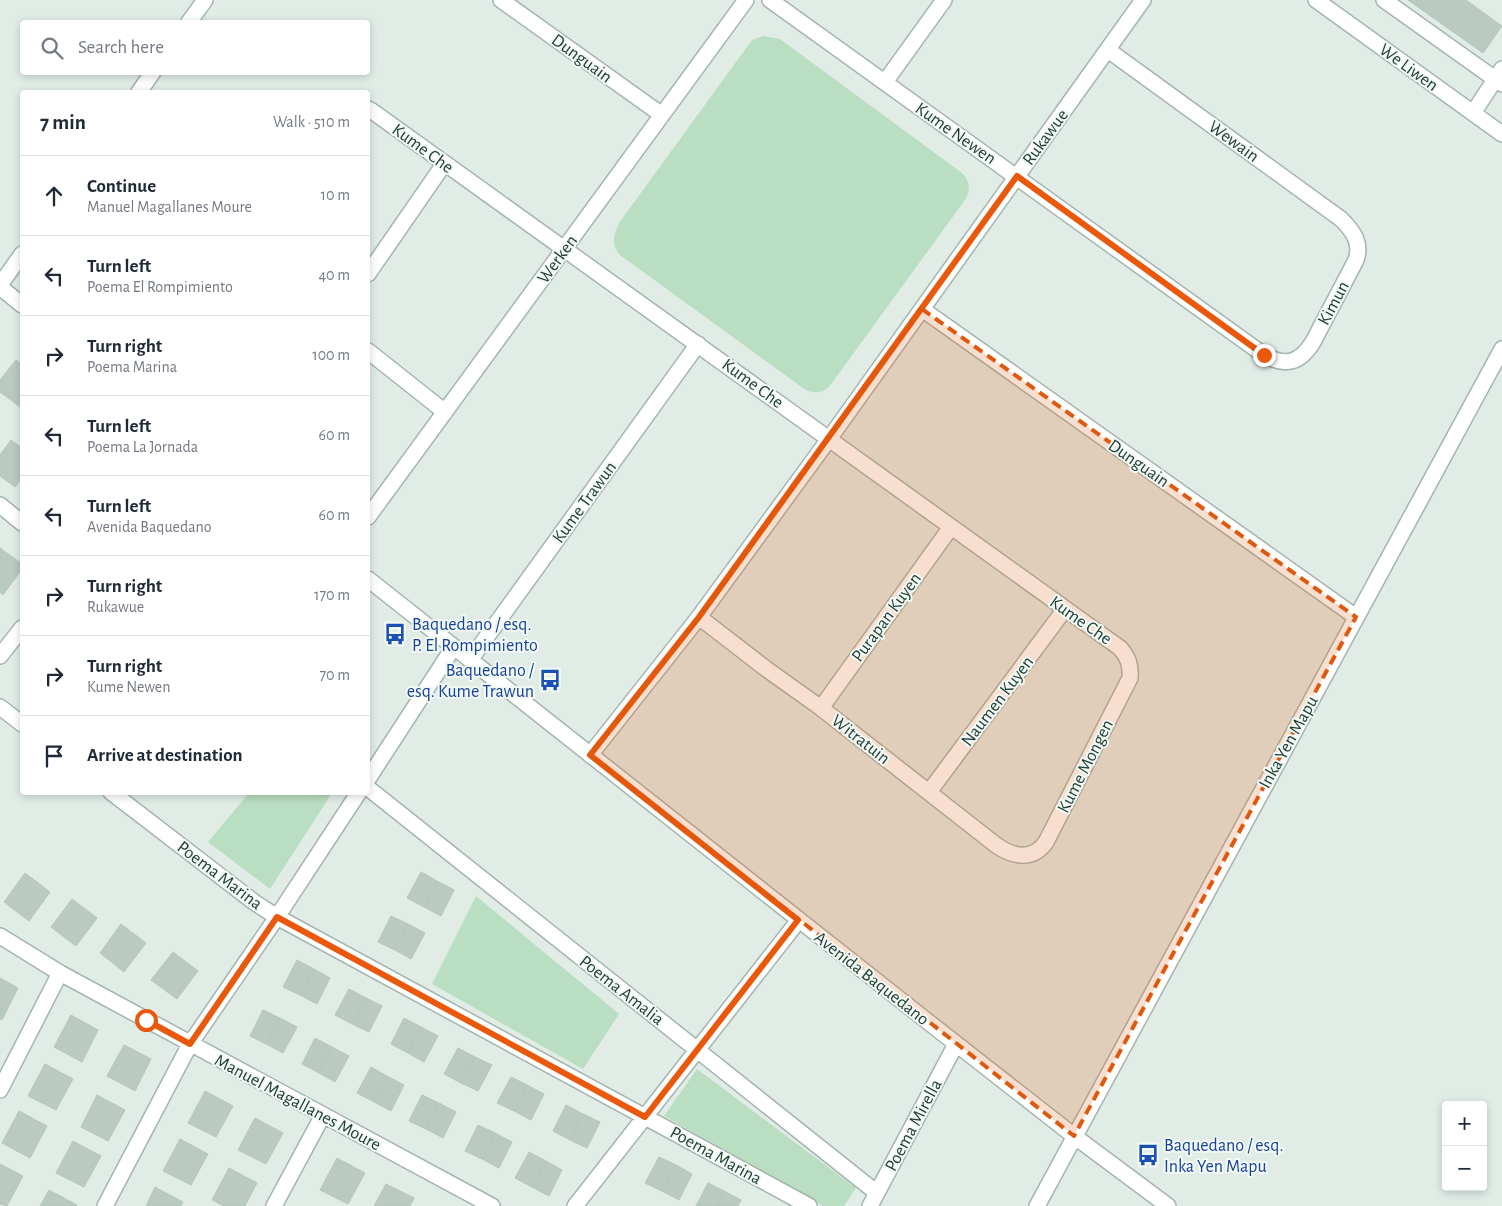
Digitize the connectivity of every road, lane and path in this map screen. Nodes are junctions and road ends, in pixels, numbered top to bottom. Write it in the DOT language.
graph roads {
  1 [pos="205,0"];
  2 [pos="501,0"];
  3 [pos="746,0"];
  4 [pos="770,0"];
  5 [pos="944,0"];
  6 [pos="1143,0"];
  7 [pos="1317,0"];
  8 [pos="1384,0"];
  9 [pos="190,20"];
  10 [pos="1108,50"];
  11 [pos="151,75"];
  12 [pos="1500,78"];
  13 [pos="885,82"];
  14 [pos="140,90"];
  15 [pos="370,110"];
  16 [pos="1472,113"];
  17 [pos="662,115"];
  18 [pos="1502,134"];
  19 [pos="444,164"];
  20 [pos="1017,176"];
  21 [pos="1355,236"];
  22 [pos="565,249"];
  23 [pos="20,257"];
  24 [pos="370,271"];
  25 [pos="0,286"];
  26 [pos="20,303"];
  27 [pos="922,310"];
  28 [pos="698,344"];
  29 [pos="1502,348"];
  30 [pos="370,353"];
  31 [pos="1292,361"];
  32 [pos="445,412"];
  33 [pos="829,439"];
  34 [pos="0,505"];
  35 [pos="370,514"];
  36 [pos="20,521"];
  37 [pos="951,527"];
  38 [pos="370,581"];
  39 [pos="1064,609"];
  40 [pos="699,617"];
  41 [pos="1356,617"];
  42 [pos="20,631"];
  43 [pos="453,648"];
  44 [pos="0,656"];
  45 [pos="470,660"];
  46 [pos="1130,665"];
  47 [pos="0,707"];
  48 [pos="821,708"];
  49 [pos="20,722"];
  50 [pos="590,755"];
  51 [pos="370,776"];
  52 [pos="370,790"];
  53 [pos="929,792"];
  54 [pos="116,795"];
  55 [pos="357,795"];
  56 [pos="1025,856"];
  57 [pos="277,917"];
  58 [pos="798,920"];
  59 [pos="0,936"];
  60 [pos="60,973"];
  61 [pos="190,1044"];
  62 [pos="956,1044"];
  63 [pos="697,1050"];
  64 [pos="0,1090"];
  65 [pos="323,1115"];
  66 [pos="645,1117"];
  67 [pos="1074,1136"];
  68 [pos="874,1200"];
  69 [pos="105,1206"];
  70 [pos="274,1206"];
  71 [pos="492,1206"];
  72 [pos="575,1206"];
  73 [pos="809,1206"];
  74 [pos="1037,1206"];
  75 [pos="1168,1206"];
  1 -- 9 [label="street"];
  2 -- 17 [label="street, Dunguain"];
  3 -- 17 [label="street, Werken"];
  4 -- 13 [label="street, Kume Newen"];
  5 -- 13 [label="street"];
  6 -- 10 [label="street, Rukawue"];
  7 -- 16 [label="street, We Liwen"];
  8 -- 12 [label="street"];
  10 -- 20 [label="street, Rukawue"];
  10 -- 21 [label="street, Wewain"];
  11 -- 14 [label="street"];
  12 -- 16 [label="street"];
  13 -- 20 [label="street, Kume Newen"];
  15 -- 19 [label="street, Kume Che"];
  16 -- 18 [label="street, We Liwen"];
  17 -- 22 [label="street, Werken"];
  19 -- 22 [label="street, Kume Che"];
  19 -- 24 [label="street"];
  20 -- 27 [label="street, Rukawue"];
  20 -- 31 [label="street, Kume Newen"];
  21 -- 31 [label="street, Kimun"];
  22 -- 28 [label="street, Kume Che"];
  22 -- 32 [label="street, Werken"];
  23 -- 25 [label="street"];
  25 -- 26 [label="street"];
  27 -- 33 [label="street, Rukawue"];
  27 -- 41 [label="street, Dunguain"];
  28 -- 33 [label="street, Kume Che"];
  28 -- 45 [label="street, Kume Trawun"];
  29 -- 41 [label="street, Inka Yen Mapu"];
  30 -- 32 [label="street"];
  32 -- 35 [label="street, Werken"];
  33 -- 37 [label="street, Kume Che"];
  33 -- 40 [label="street, Rukawue"];
  34 -- 36 [label="street"];
  37 -- 39 [label="street, Kume Che"];
  37 -- 48 [label="street, Purapan Kuyen"];
  38 -- 43 [label="street, Avenida Baquedano"];
  39 -- 46 [label="street, Kume Che"];
  39 -- 53 [label="street, Naumen Kuyen"];
  40 -- 48 [label="street, Witratuin"];
  40 -- 50 [label="street, Rukawue"];
  41 -- 67 [label="street, Inka Yen Mapu"];
  42 -- 44 [label="street"];
  43 -- 45 [label="street, Avenida Baquedano"];
  43 -- 51 [label="street"];
  45 -- 50 [label="street, Avenida Baquedano"];
  46 -- 56 [label="street, Kume Mongen"];
  47 -- 49 [label="street"];
  48 -- 53 [label="street, Witratuin"];
  50 -- 58 [label="street, Avenida Baquedano"];
  52 -- 63 [label="street, Poema Amalia"];
  53 -- 56 [label="street, Witratuin"];
  54 -- 57 [label="street, Poema Marina"];
  55 -- 57 [label="street"];
  57 -- 61 [label="street"];
  57 -- 66 [label="street, Poema Marina"];
  58 -- 62 [label="street, Avenida Baquedano"];
  58 -- 63 [label="street"];
  59 -- 60 [label="street, Manuel Magallanes Moure"];
  60 -- 61 [label="street, Manuel Magallanes Moure"];
  60 -- 64 [label="street"];
  61 -- 65 [label="street, Manuel Magallanes Moure"];
  61 -- 69 [label="street"];
  62 -- 67 [label="street, Avenida Baquedano"];
  62 -- 68 [label="street, Poema Mirella"];
  63 -- 66 [label="street"];
  63 -- 68 [label="street, Poema Amalia"];
  65 -- 70 [label="street"];
  65 -- 71 [label="street, Manuel Magallanes Moure"];
  66 -- 72 [label="street"];
  66 -- 73 [label="street, Poema Marina"];
  67 -- 74 [label="street, Inka Yen Mapu"];
  67 -- 75 [label="street, Avenida Baquedano"];
}
